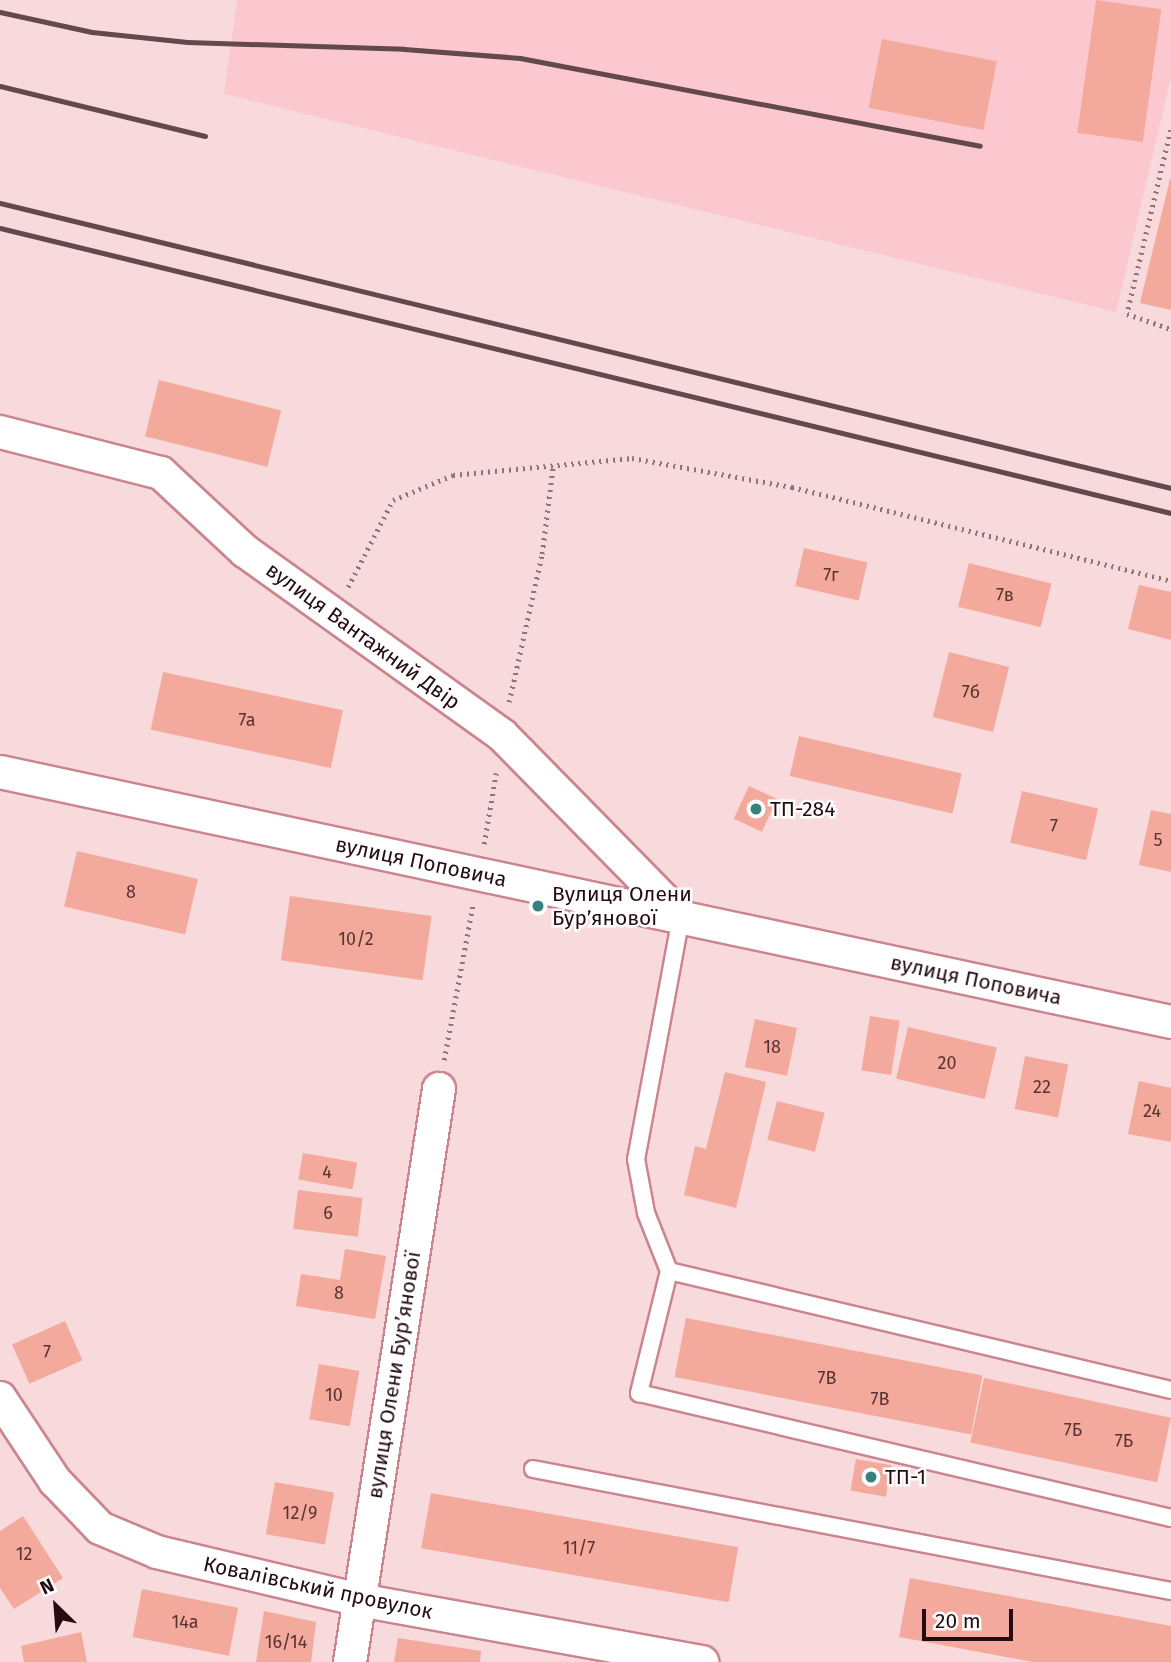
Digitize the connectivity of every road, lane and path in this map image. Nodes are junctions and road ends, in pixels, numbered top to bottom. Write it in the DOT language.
graph roads {
  1 [pos="1171,130"];
  2 [pos="1171,328"];
  3 [pos="0,432"];
  4 [pos="552,466"];
  5 [pos="1171,581"];
  6 [pos="524,620"];
  7 [pos="346,623"];
  8 [pos="0,772"];
  9 [pos="479,874"];
  10 [pos="681,918"];
  11 [pos="1171,1022"];
  12 [pos="439,1089"];
  13 [pos="668,1271"];
  14 [pos="1171,1390"];
  15 [pos="0,1398"];
  16 [pos="533,1469"];
  17 [pos="1171,1518"];
  18 [pos="1171,1591"];
  19 [pos="360,1600"];
  20 [pos="350,1662"];
  21 [pos="702,1662"];
  1 -- 2 [label="path"];
  3 -- 7 [label="street, вулиця Вантажний Двір"];
  4 -- 5 [label="path"];
  4 -- 6 [label="path"];
  4 -- 7 [label="path"];
  7 -- 10 [label="street, вулиця Вантажний Двір"];
  8 -- 9 [label="street, вулиця Поповича"];
  9 -- 10 [label="street, вулиця Поповича"];
  9 -- 12 [label="path"];
  10 -- 11 [label="street, вулиця Поповича"];
  10 -- 13 [label="lane"];
  12 -- 19 [label="street, вулиця Олени Бурʼянової"];
  13 -- 14 [label="lane"];
  13 -- 17 [label="lane"];
  15 -- 19 [label="street, Ковалівський провулок"];
  16 -- 18 [label="lane"];
  19 -- 20 [label="street, вулиця Олени Бурʼянової"];
  19 -- 21 [label="street, Ковалівський провулок"];
}
